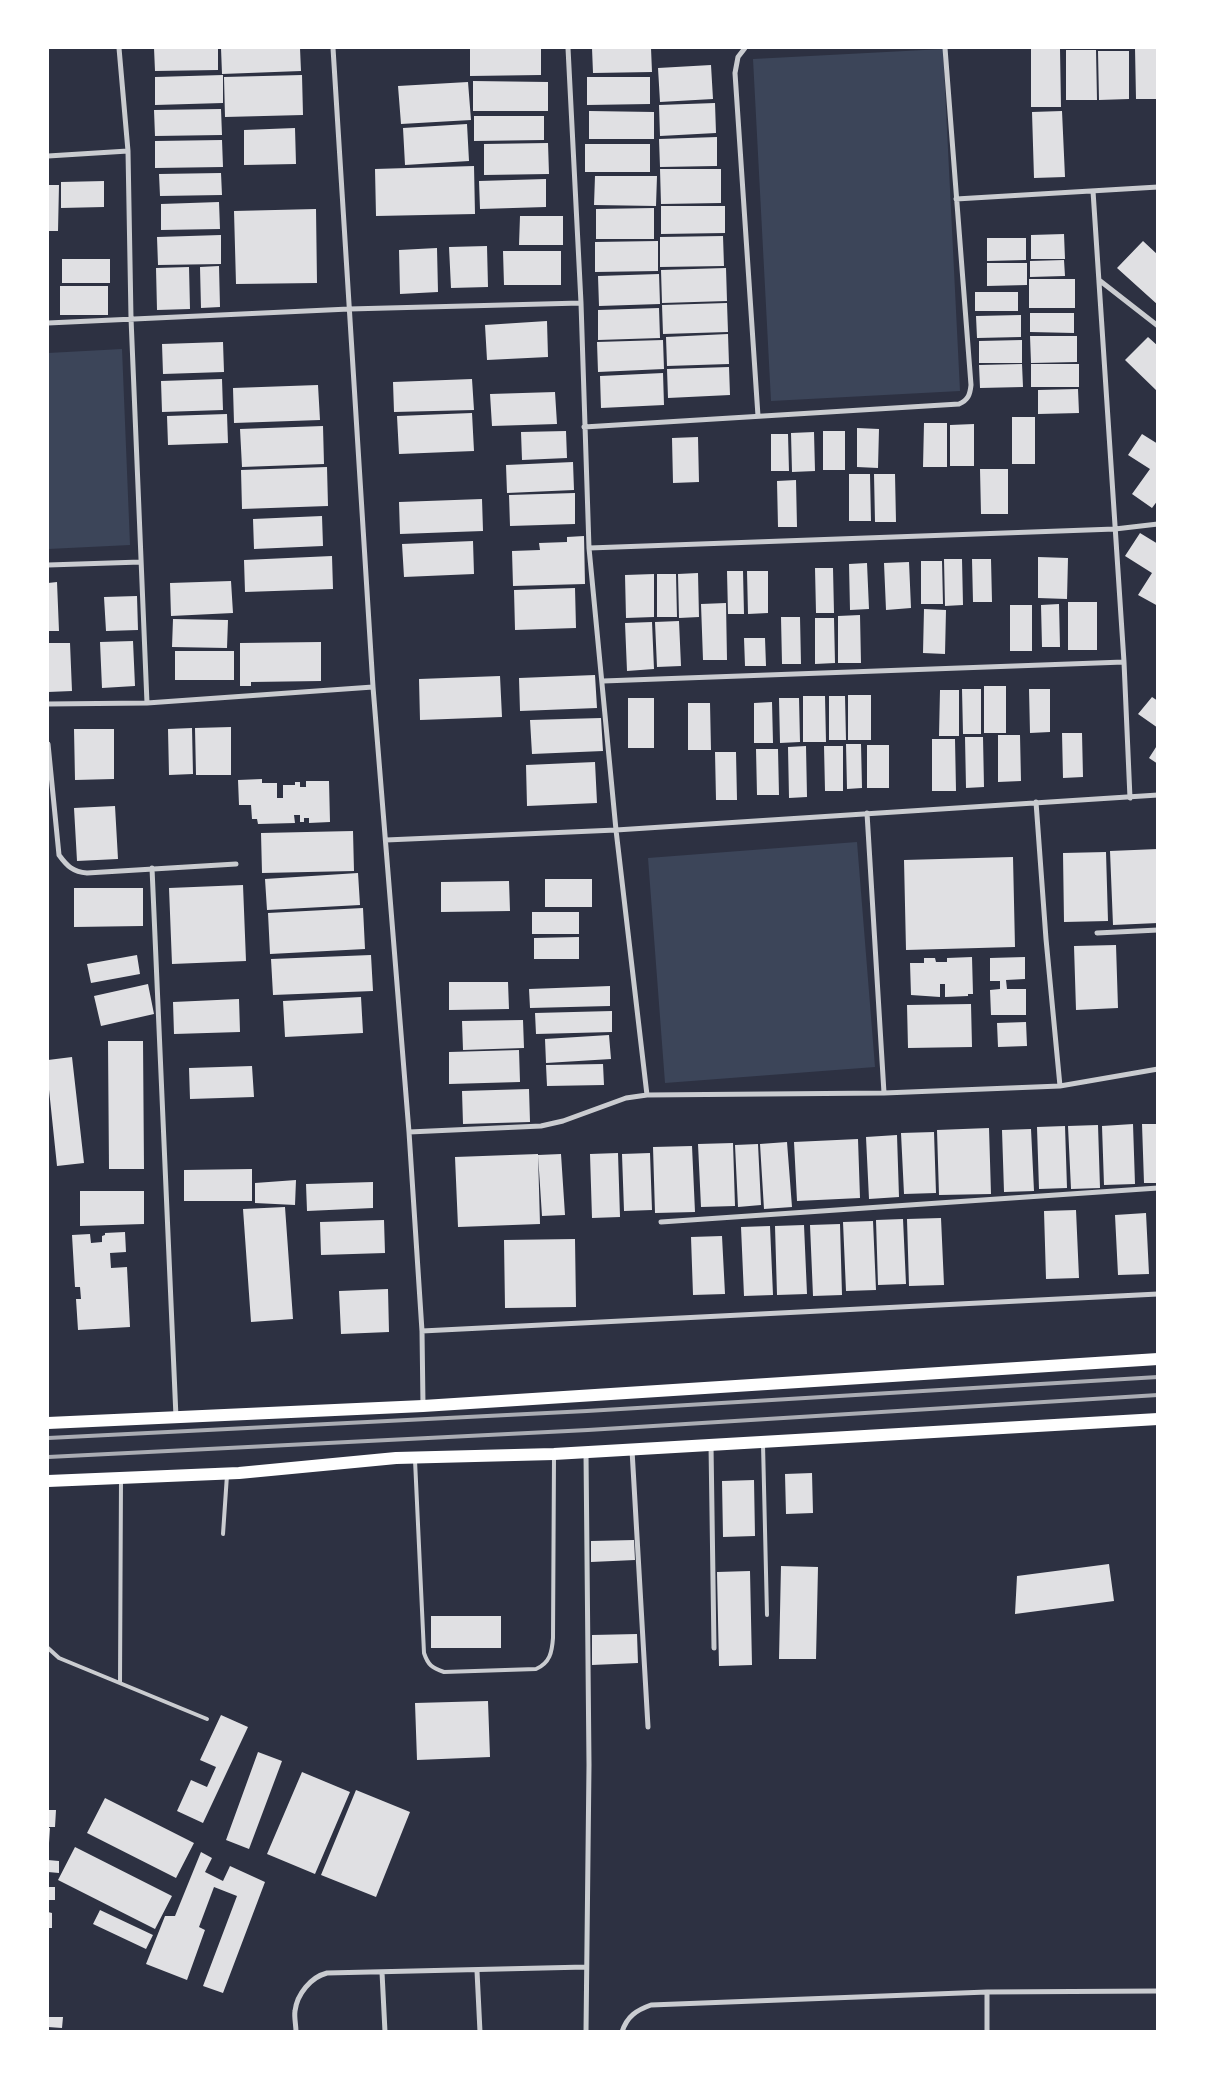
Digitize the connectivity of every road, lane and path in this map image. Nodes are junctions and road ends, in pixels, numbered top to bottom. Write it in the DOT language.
graph roads {
  1 [pos="119,48"];
  2 [pos="333,48"];
  3 [pos="568,48"];
  4 [pos="745,48"];
  5 [pos="945,48"];
  6 [pos="128,151"];
  7 [pos="48,156"];
  8 [pos="1158,188"];
  9 [pos="1093,191"];
  10 [pos="956,199"];
  11 [pos="1099,280"];
  12 [pos="581,303"];
  13 [pos="349,309"];
  14 [pos="132,318"];
  15 [pos="48,322"];
  16 [pos="1158,326"];
  17 [pos="758,416"];
  18 [pos="584,427"];
  19 [pos="1158,524"];
  20 [pos="1115,528"];
  21 [pos="589,548"];
  22 [pos="141,562"];
  23 [pos="48,565"];
  24 [pos="1124,662"];
  25 [pos="603,681"];
  26 [pos="372,687"];
  27 [pos="147,703"];
  28 [pos="48,704"];
  29 [pos="48,744"];
  30 [pos="1158,795"];
  31 [pos="1130,798"];
  32 [pos="1036,802"];
  33 [pos="867,813"];
  34 [pos="616,830"];
  35 [pos="386,840"];
  36 [pos="236,864"];
  37 [pos="152,868"];
  38 [pos="1158,930"];
  39 [pos="1097,933"];
  40 [pos="1158,1068"];
  41 [pos="1060,1086"];
  42 [pos="884,1093"];
  43 [pos="646,1095"];
  44 [pos="409,1132"];
  45 [pos="1158,1188"];
  46 [pos="662,1222"];
  47 [pos="1158,1294"];
  48 [pos="422,1331"];
  49 [pos="1158,1359"];
  50 [pos="423,1406"];
  51 [pos="176,1417"];
  52 [pos="1158,1419"];
  53 [pos="48,1423"];
  54 [pos="763,1442"];
  55 [pos="712,1445"];
  56 [pos="632,1450"];
  57 [pos="586,1452"];
  58 [pos="554,1454"];
  59 [pos="414,1458"];
  60 [pos="227,1473"];
  61 [pos="121,1478"];
  62 [pos="48,1481"];
  63 [pos="223,1534"];
  64 [pos="767,1615"];
  65 [pos="48,1648"];
  66 [pos="714,1648"];
  67 [pos="120,1683"];
  68 [pos="207,1718"];
  69 [pos="648,1726"];
  70 [pos="586,1967"];
  71 [pos="478,1971"];
  72 [pos="382,1972"];
  73 [pos="1158,1991"];
  74 [pos="987,1992"];
  75 [pos="296,2032"];
  76 [pos="385,2032"];
  77 [pos="480,2032"];
  78 [pos="586,2032"];
  79 [pos="622,2032"];
  80 [pos="987,2032"];
  1 -- 6 [label="street"];
  2 -- 13 [label="street"];
  3 -- 12 [label="street"];
  4 -- 17 [label="street"];
  5 -- 10 [label="street"];
  6 -- 7 [label="street"];
  6 -- 14 [label="street"];
  8 -- 9 [label="street"];
  9 -- 10 [label="street"];
  9 -- 11 [label="street"];
  10 -- 17 [label="street"];
  11 -- 16 [label="street"];
  11 -- 20 [label="street"];
  12 -- 13 [label="street"];
  12 -- 18 [label="street"];
  13 -- 14 [label="street"];
  13 -- 26 [label="street"];
  14 -- 15 [label="street"];
  14 -- 22 [label="street"];
  17 -- 18 [label="street"];
  18 -- 21 [label="street"];
  19 -- 20 [label="street"];
  20 -- 21 [label="street"];
  20 -- 24 [label="street"];
  21 -- 25 [label="street"];
  22 -- 23 [label="street"];
  22 -- 27 [label="street"];
  24 -- 25 [label="street"];
  24 -- 31 [label="street"];
  25 -- 34 [label="street"];
  26 -- 27 [label="street"];
  26 -- 35 [label="street"];
  27 -- 28 [label="street"];
  29 -- 37 [label="street"];
  30 -- 31 [label="street"];
  31 -- 32 [label="street"];
  32 -- 33 [label="street"];
  32 -- 41 [label="street"];
  33 -- 34 [label="street"];
  33 -- 42 [label="street"];
  34 -- 35 [label="street"];
  34 -- 43 [label="street"];
  35 -- 44 [label="street"];
  36 -- 37 [label="street"];
  37 -- 51 [label="street"];
  38 -- 39 [label="street"];
  40 -- 41 [label="street"];
  41 -- 42 [label="street"];
  42 -- 43 [label="street"];
  43 -- 44 [label="street"];
  44 -- 48 [label="street"];
  45 -- 46 [label="street"];
  47 -- 48 [label="street"];
  48 -- 50 [label="street"];
  49 -- 50 [label="highway"];
  50 -- 51 [label="highway"];
  51 -- 53 [label="highway"];
  52 -- 54 [label="highway"];
  54 -- 55 [label="highway"];
  54 -- 64 [label="lane"];
  55 -- 56 [label="highway"];
  55 -- 66 [label="street"];
  56 -- 57 [label="highway"];
  56 -- 69 [label="street"];
  57 -- 58 [label="highway"];
  57 -- 70 [label="street"];
  58 -- 59 [label="highway"];
  58 -- 59 [label="lane"];
  59 -- 60 [label="highway"];
  60 -- 61 [label="highway"];
  60 -- 63 [label="lane"];
  61 -- 62 [label="highway"];
  61 -- 67 [label="lane"];
  65 -- 67 [label="lane"];
  67 -- 68 [label="lane"];
  70 -- 71 [label="street"];
  70 -- 78 [label="street"];
  71 -- 72 [label="street"];
  71 -- 77 [label="street"];
  72 -- 75 [label="street"];
  72 -- 76 [label="street"];
  73 -- 74 [label="street"];
  74 -- 79 [label="street"];
  74 -- 80 [label="street"];
}
